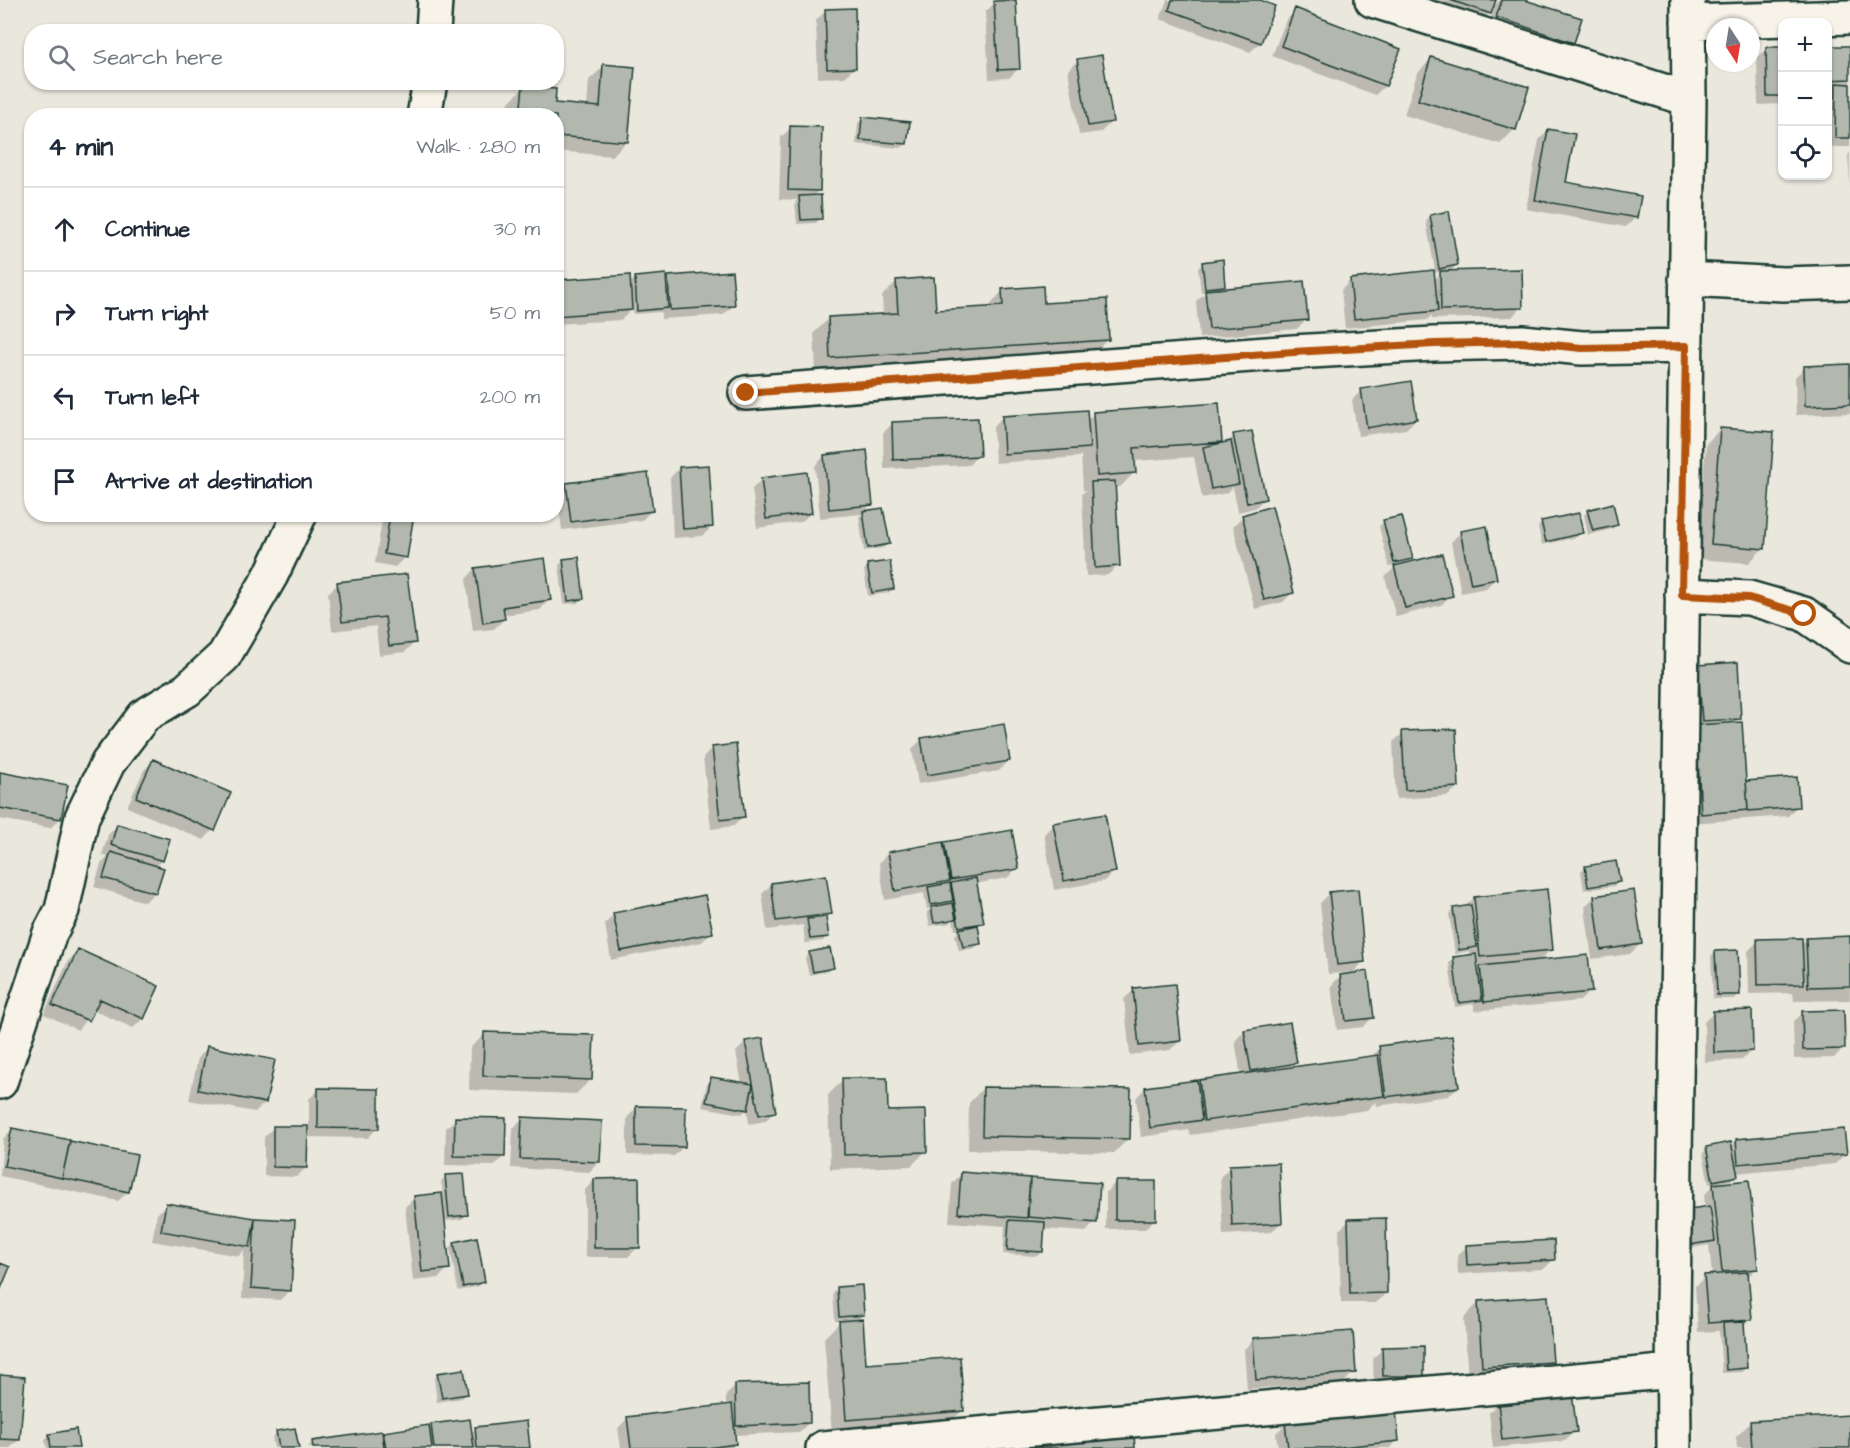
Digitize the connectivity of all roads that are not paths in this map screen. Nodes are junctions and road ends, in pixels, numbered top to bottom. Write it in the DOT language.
graph roads {
  1 [pos="435,0"];
  2 [pos="1372,0"];
  3 [pos="1688,11"];
  4 [pos="1850,17"];
  5 [pos="434,24"];
  6 [pos="429,90"];
  7 [pos="1689,99"];
  8 [pos="425,108"];
  9 [pos="1686,279"];
  10 [pos="1850,282"];
  11 [pos="1686,346"];
  12 [pos="746,393"];
  13 [pos="296,522"];
  14 [pos="1682,595"];
  15 [pos="1850,646"];
  16 [pos="0,1082"];
  17 [pos="1674,1371"];
  18 [pos="822,1448"];
  19 [pos="1674,1448"];
  1 -- 5 [label="street"];
  2 -- 7 [label="street"];
  3 -- 4 [label="street"];
  3 -- 7 [label="street"];
  6 -- 8 [label="street"];
  7 -- 9 [label="street"];
  9 -- 10 [label="street"];
  9 -- 11 [label="street"];
  11 -- 12 [label="street"];
  11 -- 14 [label="street"];
  13 -- 16 [label="street"];
  14 -- 15 [label="street"];
  14 -- 17 [label="street"];
  17 -- 18 [label="street"];
  17 -- 19 [label="street"];
}
